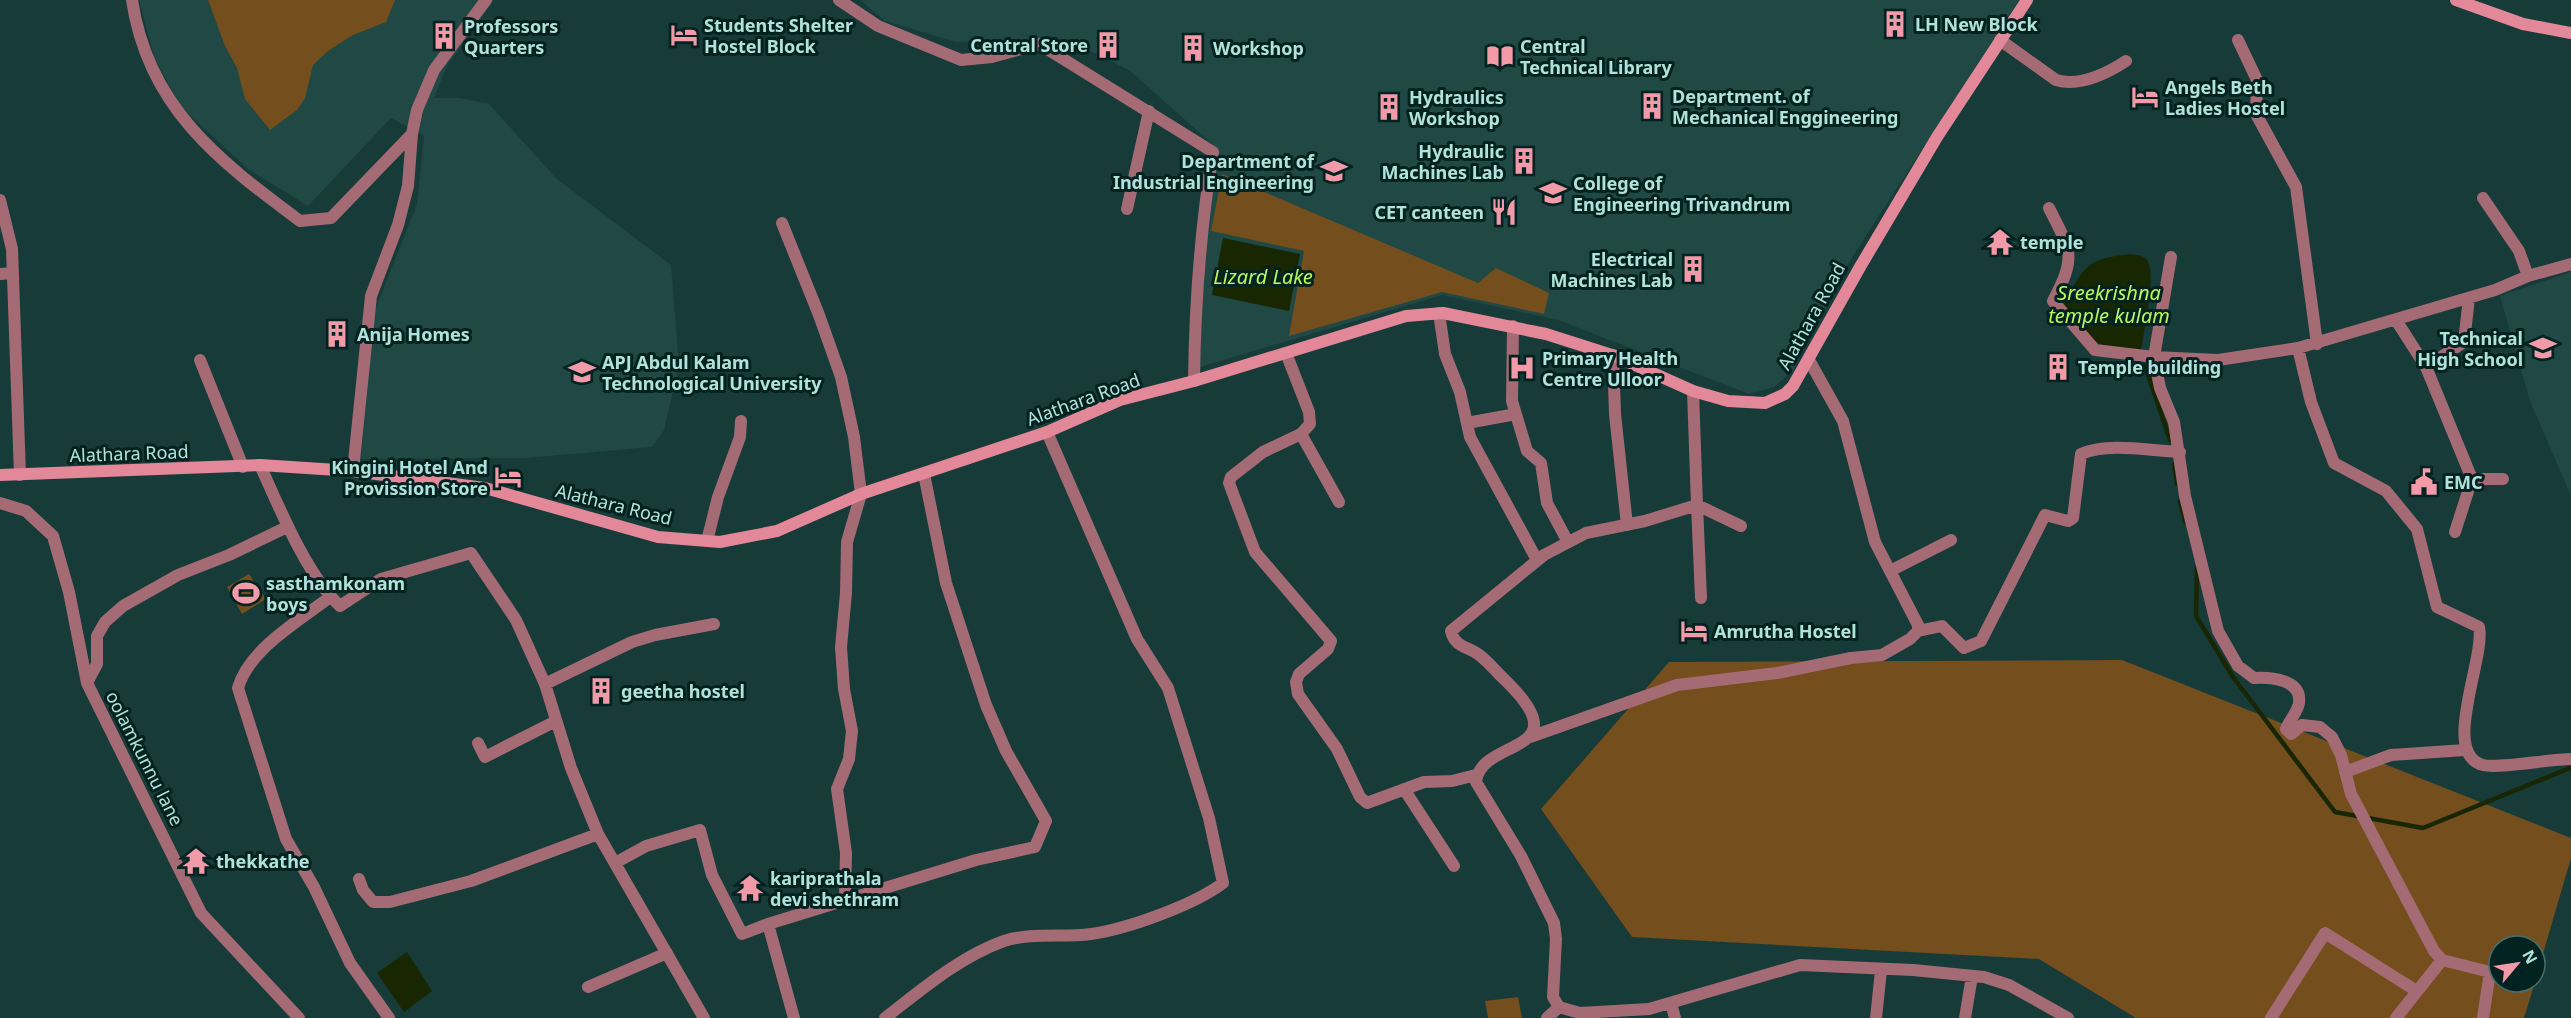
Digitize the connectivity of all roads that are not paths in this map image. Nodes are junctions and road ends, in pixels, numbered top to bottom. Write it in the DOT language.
graph roads {
  1 [pos="132,0"];
  2 [pos="486,0"];
  3 [pos="839,0"];
  4 [pos="2027,0"];
  5 [pos="2456,0"];
  6 [pos="2571,33"];
  7 [pos="2000,40"];
  8 [pos="2238,40"];
  9 [pos="2126,61"];
  10 [pos="1149,111"];
  11 [pos="412,134"];
  12 [pos="2483,198"];
  13 [pos="0,200"];
  14 [pos="1127,208"];
  15 [pos="2049,208"];
  16 [pos="782,223"];
  17 [pos="2171,257"];
  18 [pos="2571,264"];
  19 [pos="6,273"];
  20 [pos="2528,276"];
  21 [pos="2469,298"];
  22 [pos="1439,313"];
  23 [pos="2396,320"];
  24 [pos="1513,326"];
  25 [pos="2317,344"];
  26 [pos="2298,348"];
  27 [pos="1286,353"];
  28 [pos="1613,355"];
  29 [pos="2154,357"];
  30 [pos="200,360"];
  31 [pos="1809,360"];
  32 [pos="2426,367"];
  33 [pos="1194,381"];
  34 [pos="1693,392"];
  35 [pos="1516,414"];
  36 [pos="741,421"];
  37 [pos="1467,423"];
  38 [pos="1047,432"];
  39 [pos="1301,434"];
  40 [pos="2180,452"];
  41 [pos="260,465"];
  42 [pos="243,467"];
  43 [pos="353,471"];
  44 [pos="924,474"];
  45 [pos="0,475"];
  46 [pos="20,475"];
  47 [pos="2472,479"];
  48 [pos="2503,479"];
  49 [pos="861,494"];
  50 [pos="1339,502"];
  51 [pos="0,503"];
  52 [pos="1696,505"];
  53 [pos="1627,525"];
  54 [pos="1741,526"];
  55 [pos="287,527"];
  56 [pos="2455,532"];
  57 [pos="1951,540"];
  58 [pos="707,541"];
  59 [pos="1568,542"];
  60 [pos="1538,560"];
  61 [pos="1890,571"];
  62 [pos="330,597"];
  63 [pos="1701,598"];
  64 [pos="714,624"];
  65 [pos="1918,631"];
  66 [pos="87,683"];
  67 [pos="545,684"];
  68 [pos="556,721"];
  69 [pos="1530,737"];
  70 [pos="478,743"];
  71 [pos="2465,750"];
  72 [pos="2571,759"];
  73 [pos="2345,772"];
  74 [pos="1476,775"];
  75 [pos="1404,789"];
  76 [pos="598,834"];
  77 [pos="615,863"];
  78 [pos="1454,866"];
  79 [pos="359,879"];
  80 [pos="845,898"];
  81 [pos="768,924"];
  82 [pos="667,953"];
  83 [pos="2442,960"];
  84 [pos="1881,970"];
  85 [pos="1972,976"];
  86 [pos="588,987"];
  87 [pos="2415,990"];
  88 [pos="1671,1003"];
  89 [pos="1559,1008"];
  90 [pos="299,1018"];
  91 [pos="389,1018"];
  92 [pos="704,1018"];
  93 [pos="794,1018"];
  94 [pos="885,1018"];
  95 [pos="1547,1018"];
  96 [pos="1675,1018"];
  97 [pos="1876,1018"];
  98 [pos="1965,1018"];
  99 [pos="2068,1018"];
  100 [pos="2271,1018"];
  101 [pos="2396,1018"];
  102 [pos="2483,1018"];
  1 -- 11 [label="street"];
  2 -- 11 [label="street"];
  3 -- 10 [label="street"];
  4 -- 7 [label="street, Alathara Road"];
  5 -- 6 [label="street"];
  7 -- 9 [label="street"];
  7 -- 31 [label="street, Alathara Road"];
  8 -- 25 [label="street"];
  10 -- 14 [label="street"];
  10 -- 33 [label="street"];
  11 -- 43 [label="street"];
  12 -- 20 [label="street"];
  13 -- 19 [label="street"];
  15 -- 29 [label="street"];
  16 -- 49 [label="street"];
  17 -- 29 [label="street"];
  18 -- 20 [label="street"];
  19 -- 46 [label="street"];
  20 -- 21 [label="street"];
  21 -- 23 [label="street"];
  21 -- 32 [label="street"];
  22 -- 24 [label="street, Alathara Road"];
  22 -- 27 [label="street, Alathara Road"];
  22 -- 37 [label="street"];
  23 -- 25 [label="street"];
  23 -- 32 [label="street"];
  24 -- 28 [label="street, Alathara Road"];
  24 -- 35 [label="street"];
  25 -- 26 [label="street"];
  26 -- 29 [label="street"];
  26 -- 71 [label="street"];
  27 -- 33 [label="street, Alathara Road"];
  27 -- 39 [label="street"];
  28 -- 34 [label="street, Alathara Road"];
  28 -- 53 [label="street"];
  29 -- 40 [label="street"];
  30 -- 42 [label="street"];
  31 -- 34 [label="street, Alathara Road"];
  31 -- 61 [label="street"];
  32 -- 47 [label="street"];
  33 -- 38 [label="street, Alathara Road"];
  34 -- 52 [label="street"];
  35 -- 37 [label="street"];
  35 -- 59 [label="street"];
  36 -- 58 [label="street"];
  37 -- 60 [label="street"];
  38 -- 44 [label="street, Alathara Road"];
  38 -- 94 [label="street"];
  39 -- 50 [label="street"];
  39 -- 75 [label="street"];
  40 -- 65 [label="street"];
  40 -- 73 [label="street"];
  41 -- 42 [label="street, Alathara Road"];
  41 -- 43 [label="street, Alathara Road"];
  41 -- 55 [label="street"];
  42 -- 46 [label="street, Alathara Road"];
  43 -- 58 [label="street, Alathara Road"];
  44 -- 49 [label="street, Alathara Road"];
  44 -- 80 [label="street"];
  45 -- 46 [label="street, Alathara Road"];
  47 -- 48 [label="street"];
  47 -- 56 [label="street"];
  49 -- 58 [label="street, Alathara Road"];
  49 -- 80 [label="street"];
  51 -- 66 [label="street, oolamkunnu lane"];
  52 -- 53 [label="street"];
  52 -- 54 [label="street"];
  52 -- 63 [label="street"];
  53 -- 59 [label="street"];
  55 -- 62 [label="street"];
  55 -- 66 [label="street"];
  57 -- 61 [label="street"];
  59 -- 60 [label="street"];
  60 -- 69 [label="street"];
  61 -- 65 [label="street"];
  62 -- 67 [label="street"];
  62 -- 91 [label="street"];
  64 -- 67 [label="street"];
  65 -- 69 [label="street"];
  66 -- 90 [label="street, oolamkunnu lane"];
  67 -- 68 [label="street"];
  68 -- 70 [label="street"];
  68 -- 76 [label="street"];
  69 -- 74 [label="street"];
  71 -- 72 [label="street"];
  71 -- 73 [label="street"];
  73 -- 83 [label="street"];
  74 -- 75 [label="street"];
  74 -- 89 [label="street"];
  75 -- 78 [label="street"];
  76 -- 77 [label="street"];
  76 -- 79 [label="street"];
  77 -- 81 [label="street"];
  77 -- 82 [label="street"];
  80 -- 81 [label="street"];
  81 -- 93 [label="street"];
  82 -- 86 [label="street"];
  82 -- 92 [label="street"];
  83 -- 87 [label="street"];
  83 -- 102 [label="street"];
  84 -- 85 [label="street"];
  84 -- 88 [label="street"];
  84 -- 97 [label="street"];
  85 -- 98 [label="street"];
  85 -- 99 [label="street"];
  87 -- 100 [label="street"];
  87 -- 101 [label="street"];
  88 -- 89 [label="street"];
  88 -- 96 [label="street"];
  89 -- 95 [label="street"];
}
